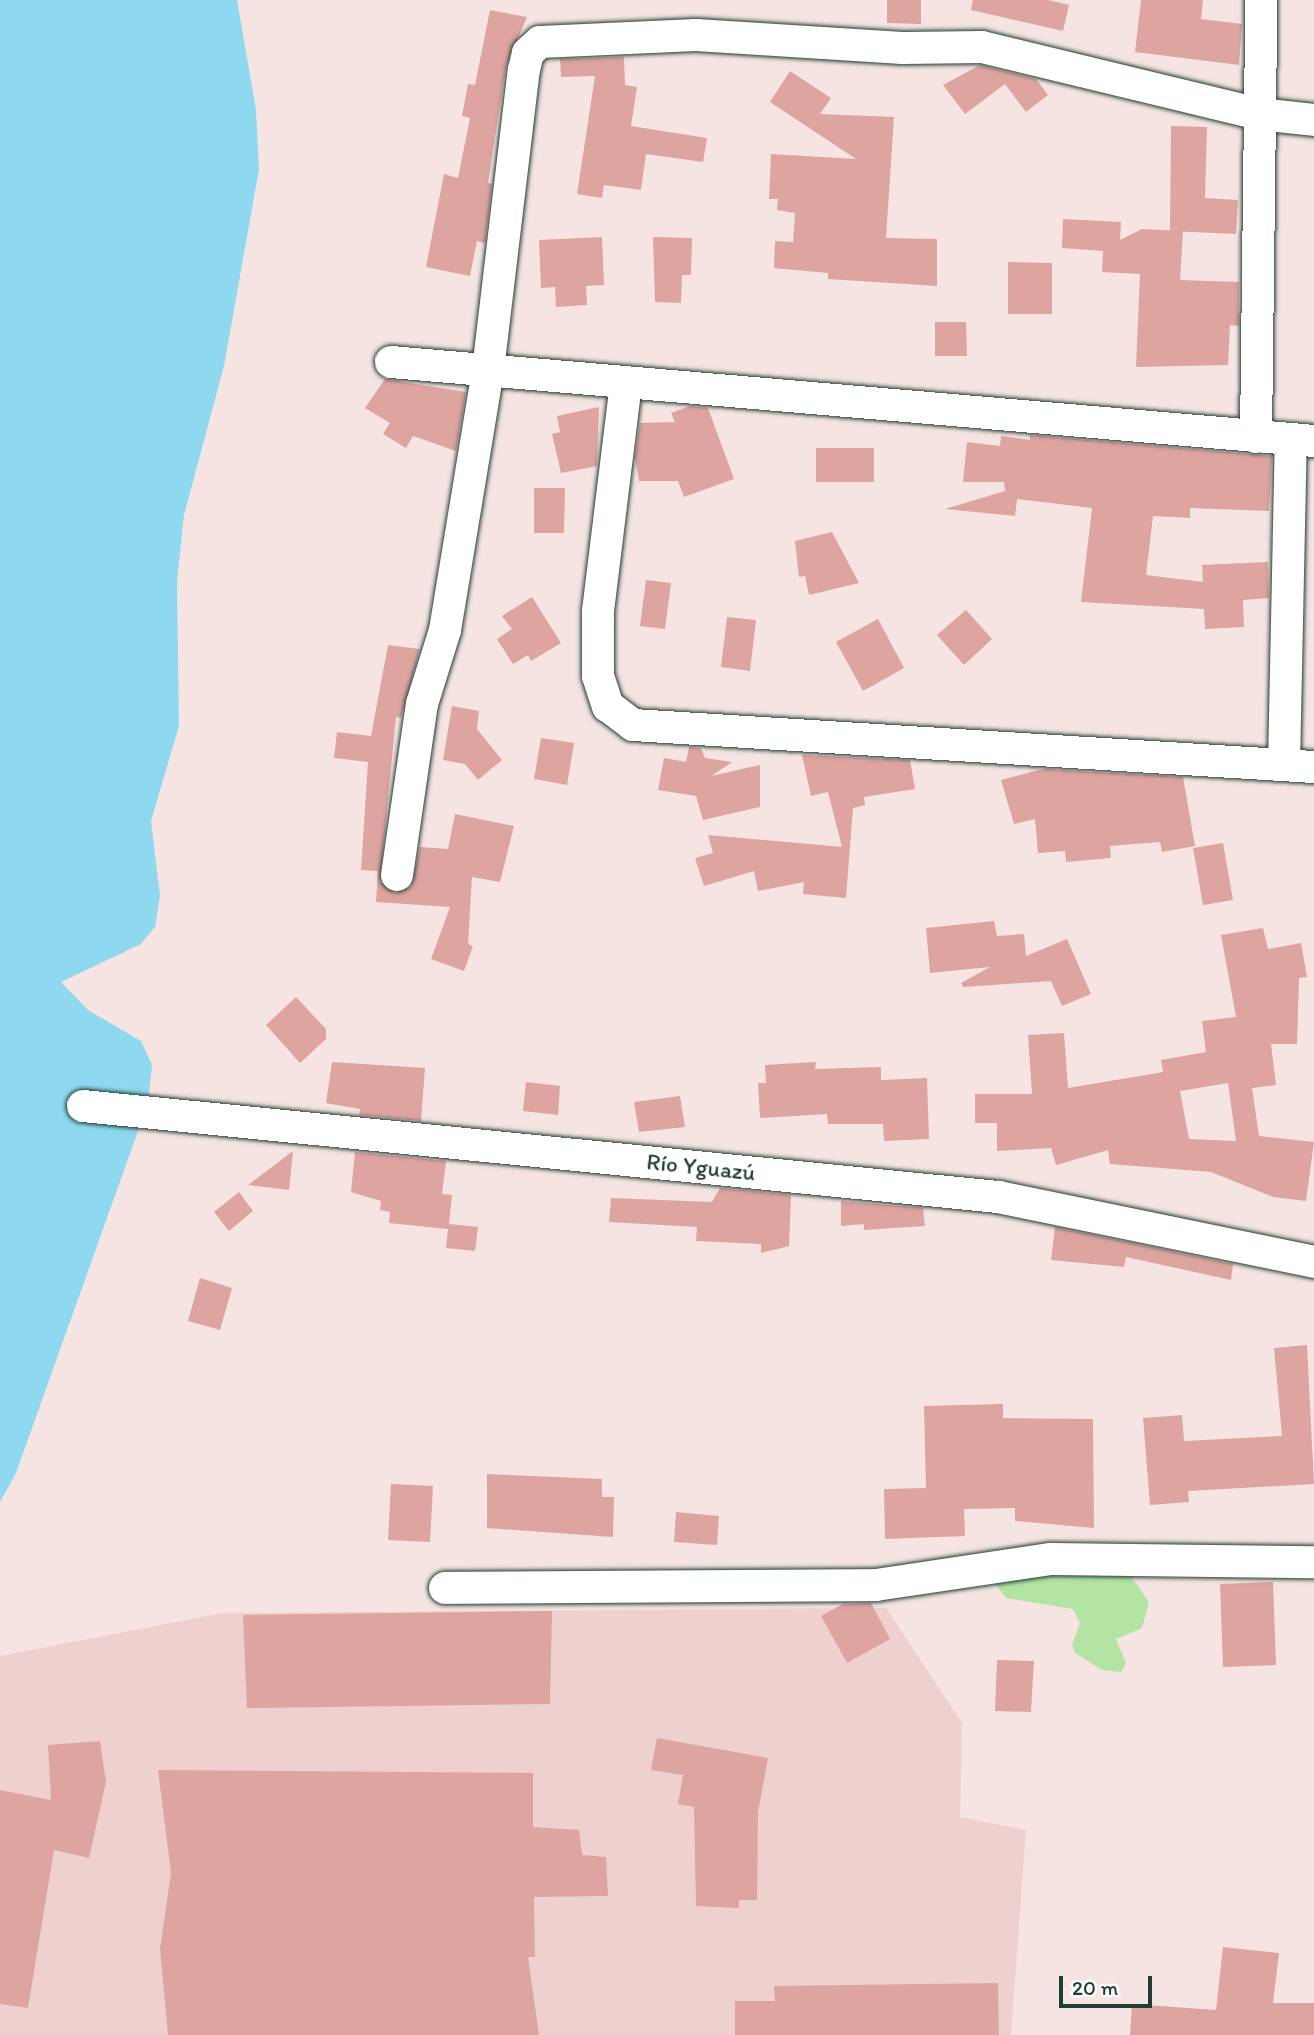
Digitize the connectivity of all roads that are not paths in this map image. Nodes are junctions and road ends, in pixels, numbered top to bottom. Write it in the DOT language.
graph roads {
  1 [pos="1261,0"];
  2 [pos="1259,114"];
  3 [pos="1314,120"];
  4 [pos="391,362"];
  5 [pos="488,370"];
  6 [pos="626,383"];
  7 [pos="1256,437"];
  8 [pos="1303,440"];
  9 [pos="1299,766"];
  10 [pos="397,875"];
  11 [pos="83,1106"];
  12 [pos="1314,1262"];
  13 [pos="1314,1562"];
  14 [pos="445,1588"];
  1 -- 2 [label="street"];
  2 -- 3 [label="street"];
  2 -- 5 [label="street"];
  2 -- 7 [label="street"];
  4 -- 5 [label="street"];
  5 -- 6 [label="street"];
  5 -- 10 [label="street"];
  6 -- 7 [label="street"];
  6 -- 9 [label="street"];
  7 -- 8 [label="street"];
  8 -- 9 [label="street"];
  11 -- 12 [label="street, Río Yguazú"];
  13 -- 14 [label="street"];
}
